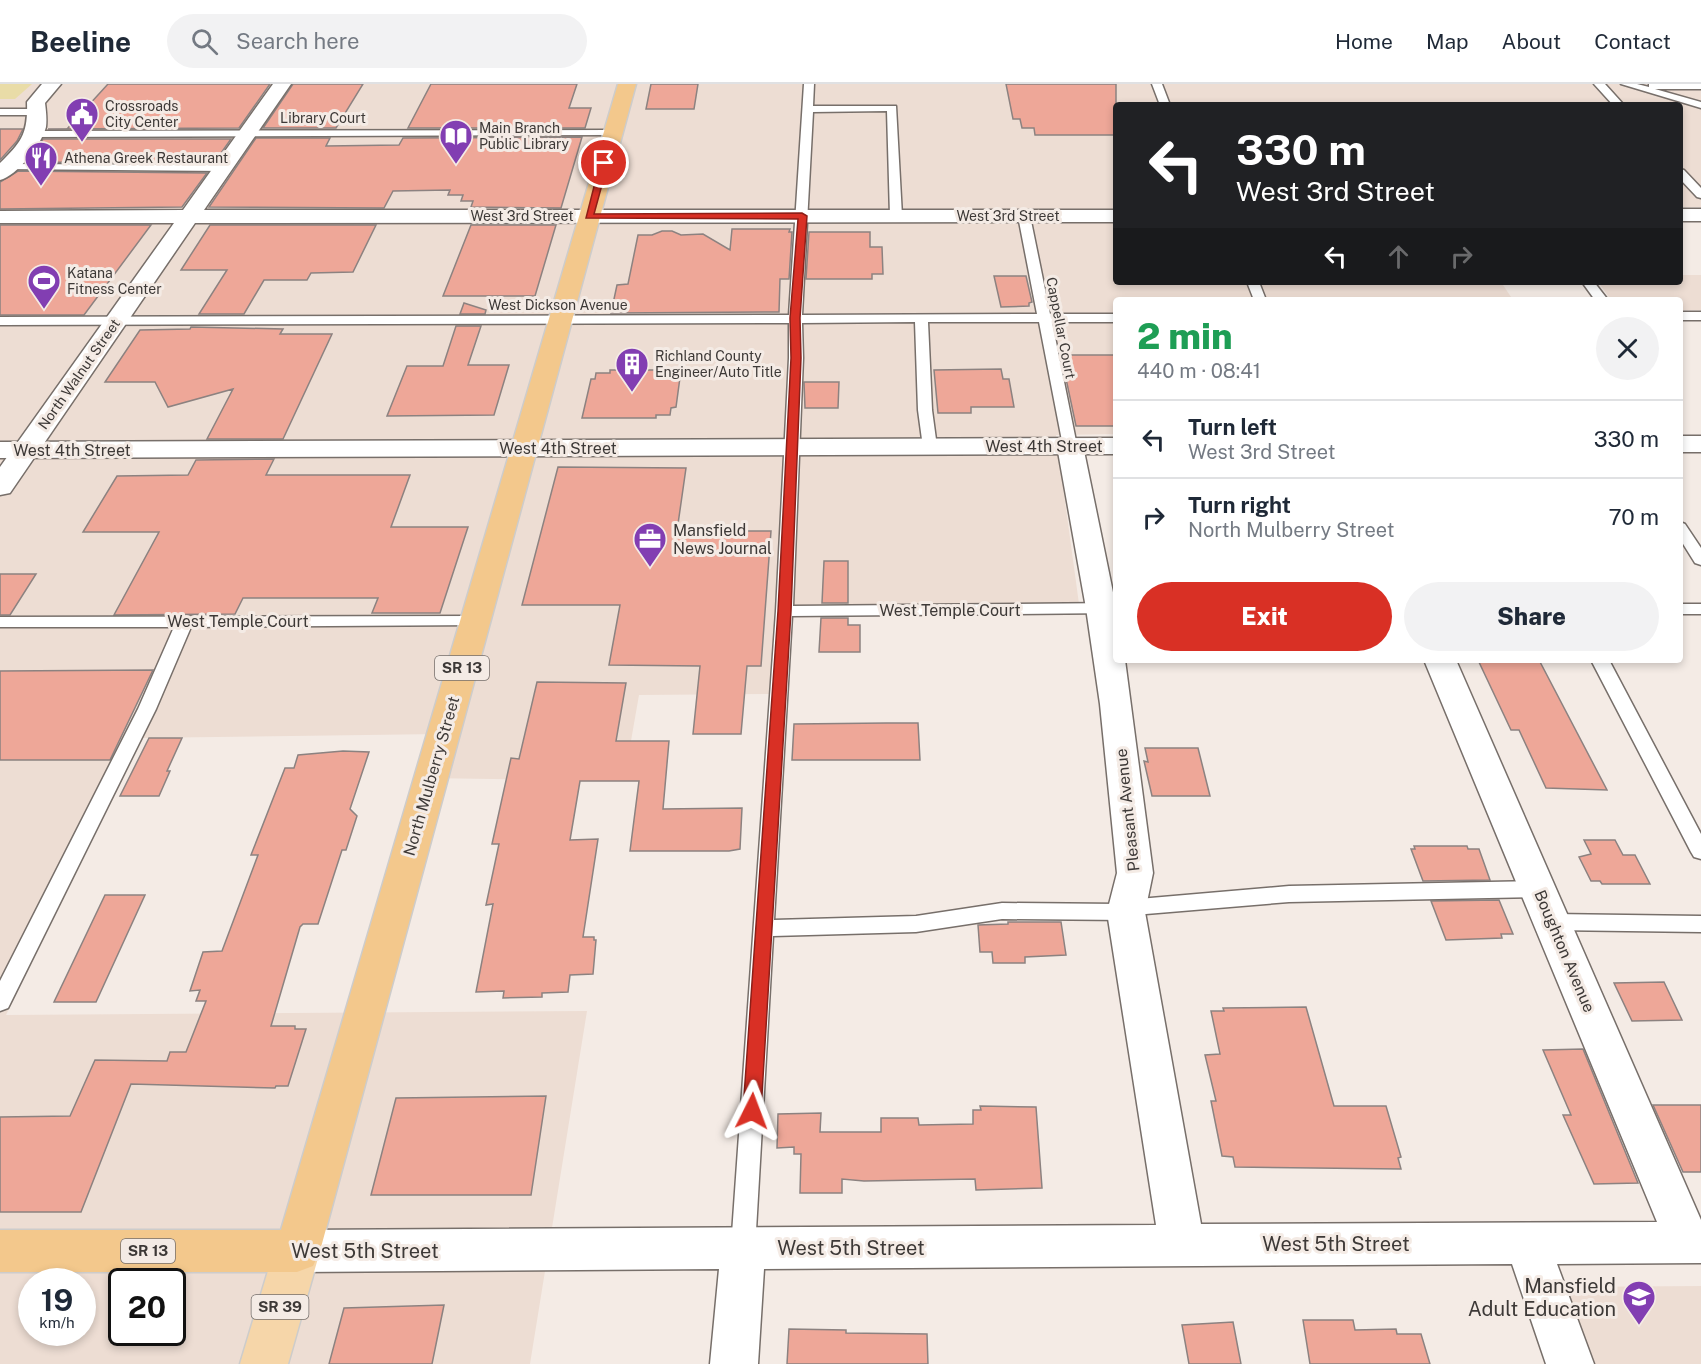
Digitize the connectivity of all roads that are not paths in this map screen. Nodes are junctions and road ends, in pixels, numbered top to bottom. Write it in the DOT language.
graph roads {
  1 [pos="52,84"];
  2 [pos="282,84"];
  3 [pos="627,84"];
  4 [pos="809,84"];
  5 [pos="1157,84"];
  6 [pos="1599,84"];
  7 [pos="1628,85"];
  8 [pos="1701,86"];
  9 [pos="1164,102"];
  10 [pos="1615,102"];
  11 [pos="1701,105"];
  12 [pos="808,109"];
  13 [pos="0,112"];
  14 [pos="37,112"];
  15 [pos="248,133"];
  16 [pos="613,133"];
  17 [pos="33,134"];
  18 [pos="224,168"];
  19 [pos="3,170"];
  20 [pos="1683,175"];
  21 [pos="1701,195"];
  22 [pos="1683,215"];
  23 [pos="1701,215"];
  24 [pos="589,216"];
  25 [pos="802,216"];
  26 [pos="896,216"];
  27 [pos="1024,216"];
  28 [pos="1113,216"];
  29 [pos="0,217"];
  30 [pos="189,217"];
  31 [pos="1590,285"];
  32 [pos="1600,297"];
  33 [pos="1683,316"];
  34 [pos="1701,316"];
  35 [pos="795,318"];
  36 [pos="921,318"];
  37 [pos="1044,318"];
  38 [pos="1113,318"];
  39 [pos="560,320"];
  40 [pos="0,321"];
  41 [pos="116,321"];
  42 [pos="1683,444"];
  43 [pos="1701,444"];
  44 [pos="1070,446"];
  45 [pos="1113,446"];
  46 [pos="790,447"];
  47 [pos="930,447"];
  48 [pos="524,448"];
  49 [pos="13,450"];
  50 [pos="0,487"];
  51 [pos="1683,532"];
  52 [pos="1701,560"];
  53 [pos="1108,608"];
  54 [pos="1683,609"];
  55 [pos="1701,609"];
  56 [pos="784,611"];
  57 [pos="185,621"];
  58 [pos="475,621"];
  59 [pos="0,622"];
  60 [pos="1441,663"];
  61 [pos="1602,663"];
  62 [pos="1701,852"];
  63 [pos="1545,905"];
  64 [pos="1126,910"];
  65 [pos="1701,924"];
  66 [pos="764,928"];
  67 [pos="0,1002"];
  68 [pos="1695,1242"];
  69 [pos="1527,1243"];
  70 [pos="1182,1245"];
  71 [pos="743,1248"];
  72 [pos="0,1251"];
  73 [pos="297,1251"];
  74 [pos="264,1364"];
  75 [pos="734,1364"];
  76 [pos="1570,1364"];
  1 -- 14 [label="street"];
  2 -- 15 [label="street, North Walnut Street"];
  3 -- 16 [label="highway, North Mulberry Street / SR 13"];
  4 -- 12 [label="lane"];
  5 -- 9 [label="lane"];
  6 -- 10 [label="lane"];
  7 -- 8 [label="lane"];
  7 -- 11 [label="lane"];
  12 -- 25 [label="lane"];
  12 -- 26 [label="lane"];
  13 -- 14 [label="lane"];
  14 -- 17 [label="street"];
  15 -- 16 [label="lane, Library Court"];
  15 -- 17 [label="lane, Library Court"];
  15 -- 18 [label="street, North Walnut Street"];
  16 -- 24 [label="highway, North Mulberry Street / SR 13"];
  17 -- 19 [label="street"];
  18 -- 19 [label="lane"];
  18 -- 30 [label="street, North Walnut Street"];
  20 -- 21 [label="lane"];
  22 -- 23 [label="street"];
  24 -- 25 [label="street, West 3rd Street"];
  24 -- 30 [label="street, West 3rd Street"];
  24 -- 39 [label="highway, North Mulberry Street / SR 13"];
  25 -- 26 [label="street, West 3rd Street"];
  25 -- 35 [label="lane"];
  26 -- 27 [label="street, West 3rd Street"];
  27 -- 28 [label="street, West 3rd Street"];
  27 -- 37 [label="lane, Cappellar Court"];
  29 -- 30 [label="street, West 3rd Street"];
  30 -- 41 [label="street, North Walnut Street"];
  31 -- 32 [label="lane"];
  33 -- 34 [label="lane"];
  35 -- 36 [label="lane, West Dickson Avenue"];
  35 -- 39 [label="lane, West Dickson Avenue"];
  35 -- 46 [label="lane"];
  36 -- 37 [label="lane, West Dickson Avenue"];
  36 -- 47 [label="lane"];
  37 -- 38 [label="lane, West Dickson Avenue"];
  37 -- 44 [label="lane, Cappellar Court"];
  39 -- 41 [label="lane, West Dickson Avenue"];
  39 -- 48 [label="highway, North Mulberry Street / SR 13"];
  40 -- 41 [label="lane, West Dickson Avenue"];
  41 -- 49 [label="street, North Walnut Street"];
  42 -- 43 [label="street"];
  44 -- 45 [label="street, West 4th Street"];
  44 -- 47 [label="street, West 4th Street"];
  44 -- 53 [label="street, Pleasant Avenue"];
  46 -- 47 [label="street, West 4th Street"];
  46 -- 48 [label="street, West 4th Street"];
  46 -- 56 [label="lane"];
  48 -- 49 [label="street, West 4th Street"];
  48 -- 58 [label="highway, North Mulberry Street / SR 13"];
  49 -- 50 [label="street, North Walnut Street"];
  51 -- 52 [label="lane"];
  53 -- 56 [label="lane, West Temple Court"];
  53 -- 64 [label="street, Pleasant Avenue"];
  54 -- 55 [label="lane"];
  56 -- 66 [label="lane"];
  57 -- 58 [label="lane, West Temple Court"];
  57 -- 59 [label="lane, West Temple Court"];
  57 -- 67 [label="lane"];
  58 -- 73 [label="highway, North Mulberry Street / SR 13"];
  60 -- 63 [label="street, Boughton Avenue"];
  61 -- 62 [label="lane"];
  63 -- 64 [label="lane"];
  63 -- 65 [label="lane"];
  63 -- 68 [label="street, Boughton Avenue"];
  64 -- 66 [label="lane"];
  64 -- 70 [label="street, Pleasant Avenue"];
  66 -- 71 [label="lane"];
  68 -- 69 [label="street, West 5th Street"];
  69 -- 70 [label="street, West 5th Street"];
  69 -- 76 [label="street"];
  70 -- 71 [label="street, West 5th Street"];
  71 -- 73 [label="street, West 5th Street"];
  71 -- 75 [label="street"];
  72 -- 73 [label="highway, West 5th Street / SR 13"];
  73 -- 74 [label="main road, North Mulberry Street / SR 39"];
}
